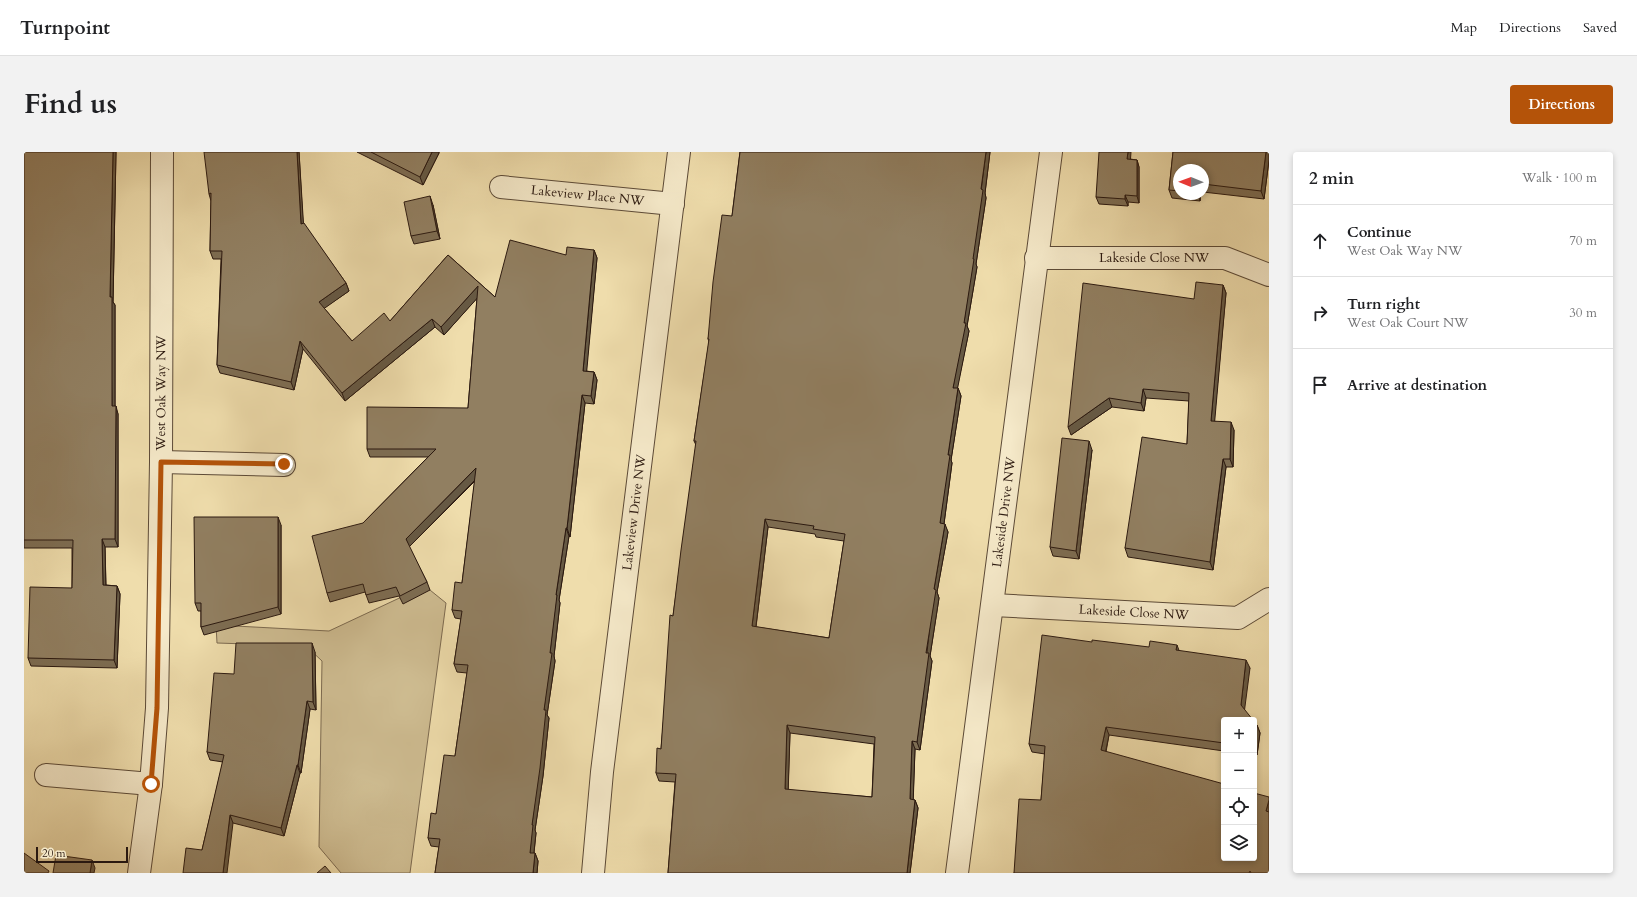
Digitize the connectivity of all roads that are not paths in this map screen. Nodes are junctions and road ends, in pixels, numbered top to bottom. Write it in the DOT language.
graph roads {
  1 [pos="162,152"];
  2 [pos="679,152"];
  3 [pos="1051,152"];
  4 [pos="501,187"];
  5 [pos="673,204"];
  6 [pos="1036,258"];
  7 [pos="1269,275"];
  8 [pos="161,462"];
  9 [pos="284,464"];
  10 [pos="1269,599"];
  11 [pos="993,605"];
  12 [pos="46,775"];
  13 [pos="151,784"];
  14 [pos="138,873"];
  15 [pos="593,873"];
  16 [pos="957,873"];
  1 -- 8 [label="street, West Oak Way NW"];
  2 -- 5 [label="street, Lakeview Drive NW"];
  3 -- 6 [label="street, Lakeside Drive NW"];
  4 -- 5 [label="street, Lakeview Place NW"];
  5 -- 15 [label="street, Lakeview Drive NW"];
  6 -- 7 [label="street, Lakeside Close NW"];
  6 -- 11 [label="street, Lakeside Drive NW"];
  8 -- 9 [label="street"];
  8 -- 13 [label="street, West Oak Way NW"];
  10 -- 11 [label="street, Lakeside Close NW"];
  11 -- 16 [label="street, Lakeside Drive NW"];
  12 -- 13 [label="street"];
  13 -- 14 [label="street, West Oak Way NW"];
}
